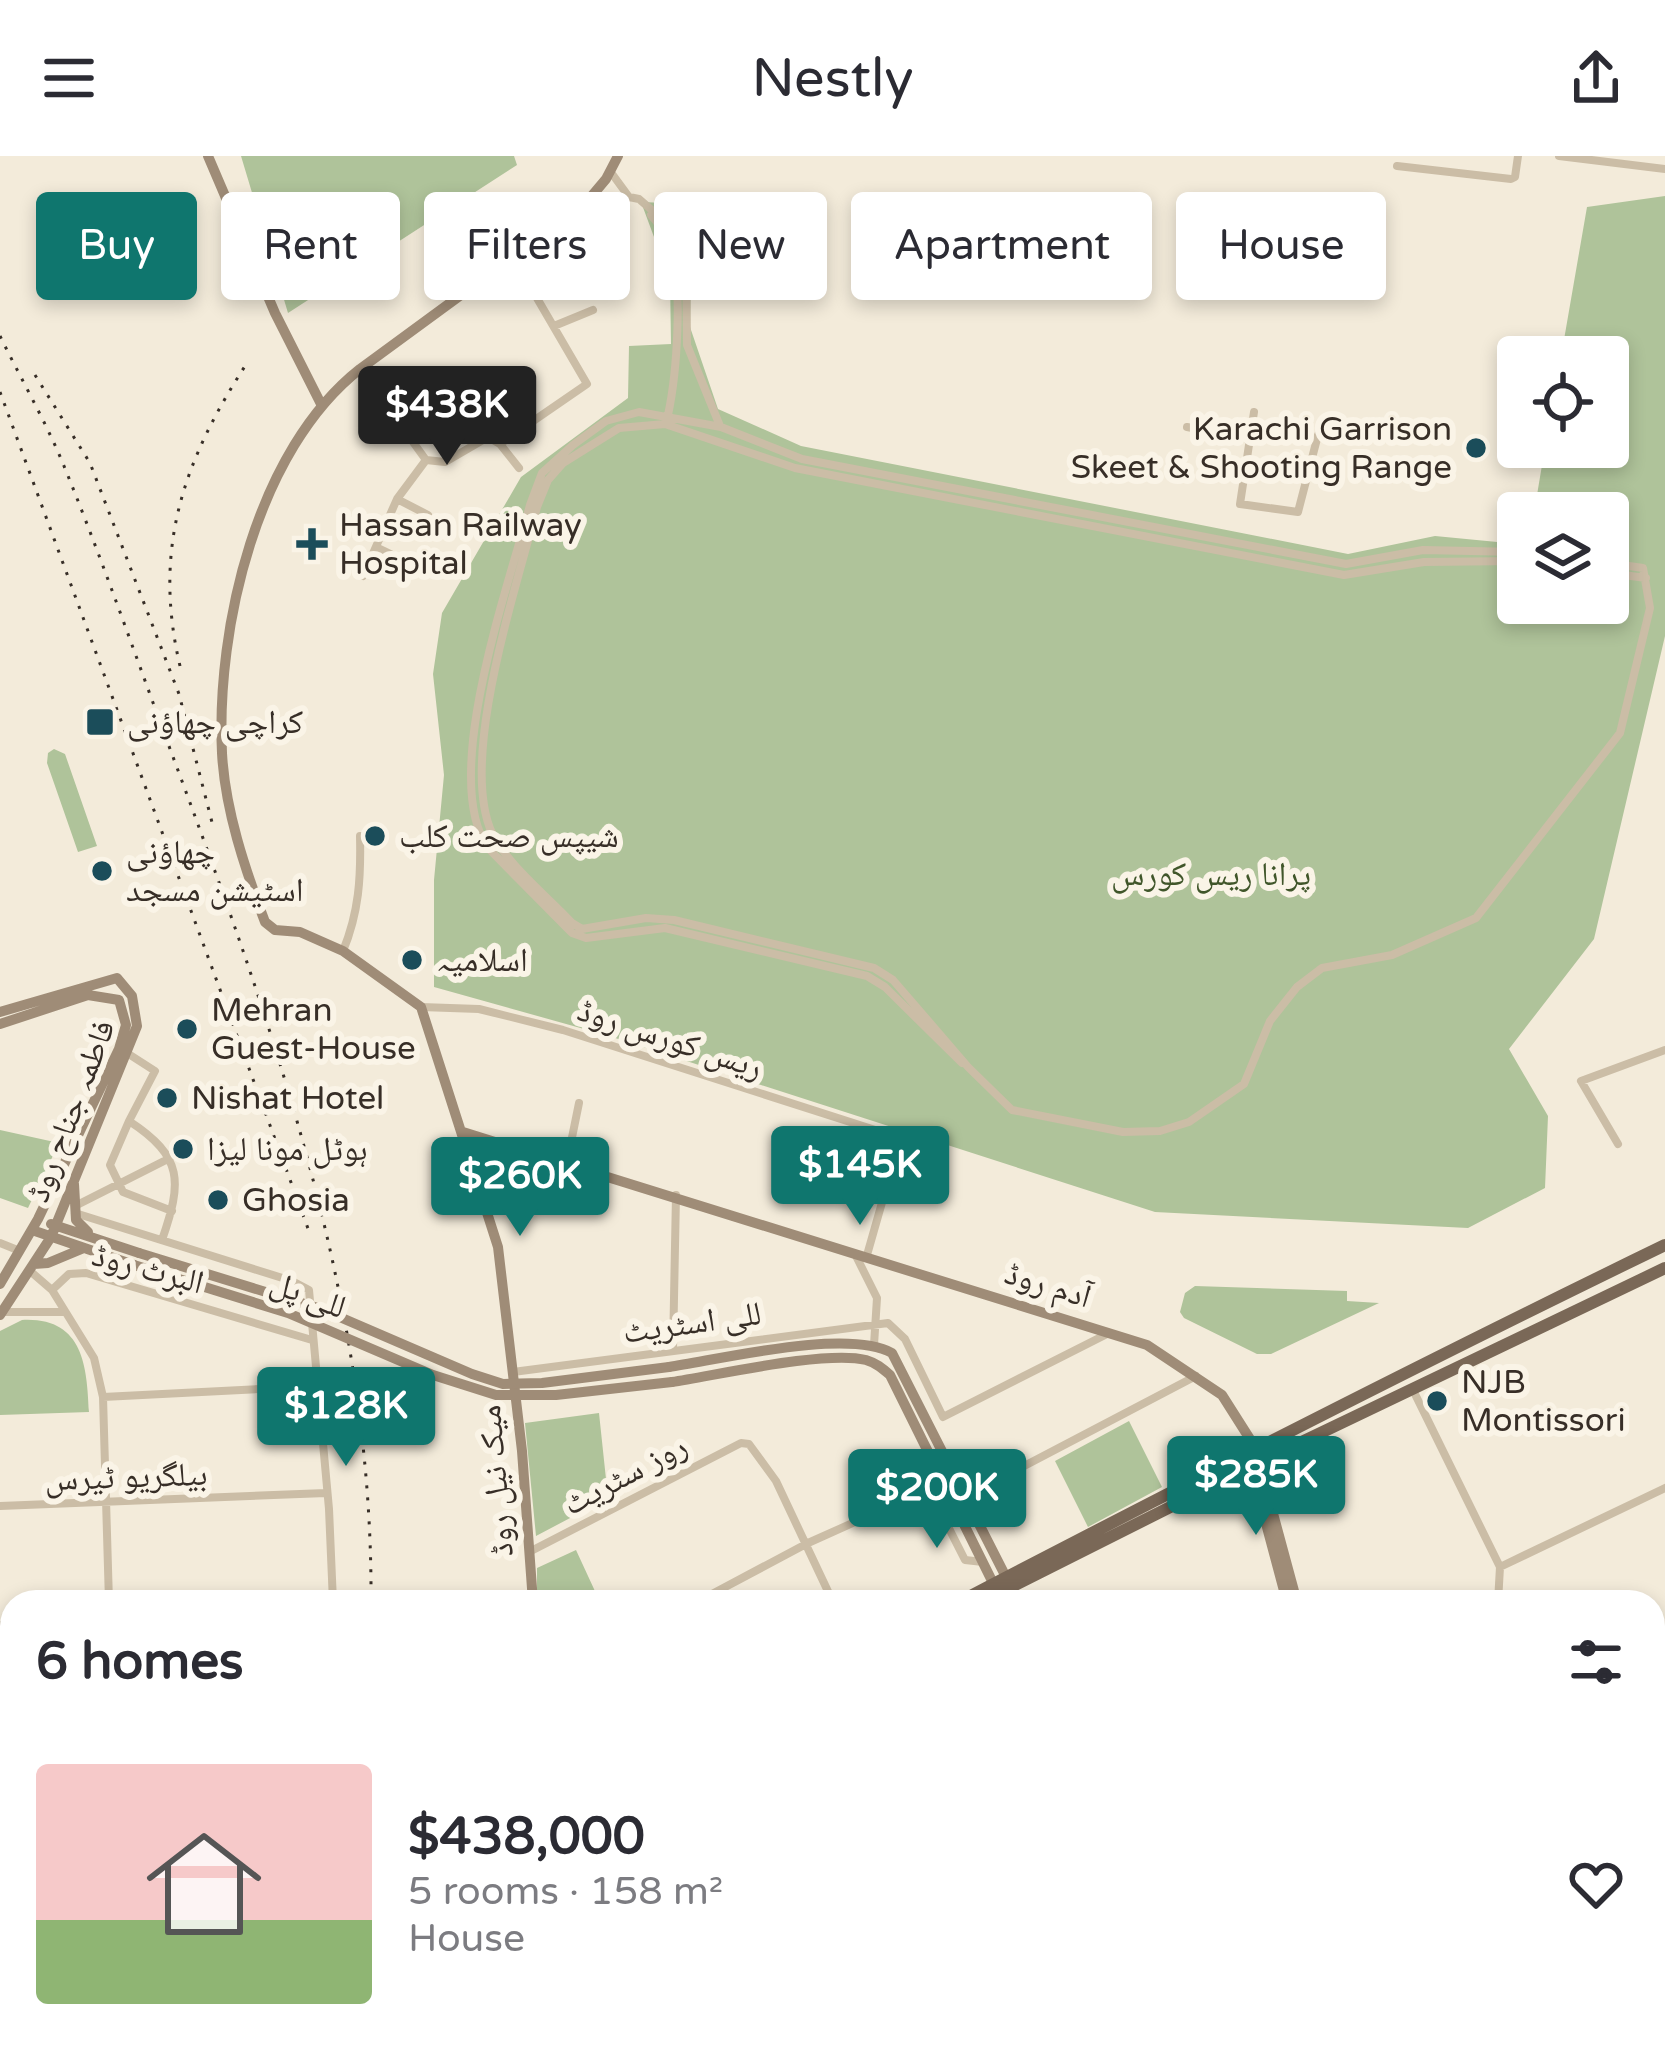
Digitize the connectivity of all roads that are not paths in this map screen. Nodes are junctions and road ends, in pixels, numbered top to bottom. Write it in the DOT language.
graph roads {
  1 [pos="208,156"];
  2 [pos="617,156"];
  3 [pos="1518,156"];
  4 [pos="1559,156"];
  5 [pos="1397,166"];
  6 [pos="1665,169"];
  7 [pos="610,171"];
  8 [pos="596,192"];
  9 [pos="634,198"];
  10 [pos="630,200"];
  11 [pos="454,300"];
  12 [pos="538,300"];
  13 [pos="593,310"];
  14 [pos="554,326"];
  15 [pos="360,369"];
  16 [pos="321,404"];
  17 [pos="1254,412"];
  18 [pos="666,419"];
  19 [pos="721,427"];
  20 [pos="1187,427"];
  21 [pos="1318,434"];
  22 [pos="1250,439"];
  23 [pos="500,444"];
  24 [pos="426,460"];
  25 [pos="519,468"];
  26 [pos="397,500"];
  27 [pos="428,515"];
  28 [pos="376,547"];
  29 [pos="1497,555"];
  30 [pos="1497,558"];
  31 [pos="405,561"];
  32 [pos="1629,566"];
  33 [pos="363,576"];
  34 [pos="1629,576"];
  35 [pos="1646,578"];
  36 [pos="360,836"];
  37 [pos="343,951"];
  38 [pos="421,1007"];
  39 [pos="0,1012"];
  40 [pos="0,1024"];
  41 [pos="1665,1050"];
  42 [pos="127,1053"];
  43 [pos="579,1103"];
  44 [pos="129,1121"];
  45 [pos="463,1132"];
  46 [pos="1618,1144"];
  47 [pos="170,1158"];
  48 [pos="567,1162"];
  49 [pos="74,1175"];
  50 [pos="119,1184"];
  51 [pos="676,1195"];
  52 [pos="74,1210"];
  53 [pos="172,1211"];
  54 [pos="35,1224"];
  55 [pos="52,1231"];
  56 [pos="162,1240"];
  57 [pos="0,1243"];
  58 [pos="1665,1245"];
  59 [pos="84,1248"];
  60 [pos="124,1248"];
  61 [pos="20,1250"];
  62 [pos="852,1250"];
  63 [pos="867,1255"];
  64 [pos="137,1259"];
  65 [pos="886,1261"];
  66 [pos="32,1268"];
  67 [pos="1665,1268"];
  68 [pos="872,1282"];
  69 [pos="0,1284"];
  70 [pos="52,1290"];
  71 [pos="65,1312"];
  72 [pos="1,1313"];
  73 [pos="1514,1320"];
  74 [pos="877,1323"];
  75 [pos="1111,1333"];
  76 [pos="1524,1336"];
  77 [pos="312,1340"];
  78 [pos="874,1345"];
  79 [pos="673,1350"];
  80 [pos="513,1372"];
  81 [pos="1197,1375"];
  82 [pos="318,1386"];
  83 [pos="1412,1390"];
  84 [pos="104,1397"];
  85 [pos="1253,1456"];
  86 [pos="945,1482"];
  87 [pos="1665,1488"];
  88 [pos="929,1489"];
  89 [pos="326,1493"];
  90 [pos="964,1497"];
  91 [pos="107,1502"];
  92 [pos="0,1506"];
  93 [pos="808,1543"];
  94 [pos="531,1551"];
  95 [pos="988,1558"];
  96 [pos="1500,1567"];
  97 [pos="1022,1571"];
  98 [pos="1005,1589"];
  99 [pos="109,1590"];
  100 [pos="332,1590"];
  101 [pos="533,1590"];
  102 [pos="720,1590"];
  103 [pos="828,1590"];
  104 [pos="1284,1590"];
  105 [pos="1293,1590"];
  106 [pos="1499,1590"];
  1 -- 16 [label="main road"];
  2 -- 7 [label="main road"];
  3 -- 5 [label="street"];
  4 -- 6 [label="street"];
  7 -- 8 [label="main road"];
  7 -- 9 [label="street"];
  9 -- 10 [label="street"];
  9 -- 18 [label="street"];
  9 -- 19 [label="street"];
  11 -- 15 [label="main road"];
  12 -- 14 [label="street"];
  13 -- 14 [label="street"];
  14 -- 23 [label="street"];
  15 -- 16 [label="main road"];
  15 -- 24 [label="street"];
  16 -- 37 [label="main road"];
  17 -- 22 [label="street"];
  18 -- 19 [label="street"];
  18 -- 30 [label="street"];
  18 -- 35 [label="street"];
  19 -- 29 [label="street"];
  20 -- 22 [label="street"];
  21 -- 22 [label="street"];
  23 -- 24 [label="street"];
  23 -- 25 [label="street"];
  24 -- 26 [label="street"];
  26 -- 27 [label="street"];
  26 -- 28 [label="street"];
  28 -- 31 [label="street"];
  28 -- 33 [label="street"];
  32 -- 35 [label="street"];
  34 -- 35 [label="street"];
  36 -- 37 [label="street"];
  37 -- 38 [label="main road"];
  38 -- 45 [label="main road, میک نیل روڈ"];
  38 -- 63 [label="street, ریس کورس روڈ"];
  39 -- 42 [label="main road, فاطمہ جناح روڈ"];
  40 -- 54 [label="main road, فاطمہ جناح روڈ"];
  41 -- 46 [label="street"];
  42 -- 44 [label="street"];
  42 -- 49 [label="main road, فاطمہ جناح روڈ"];
  43 -- 48 [label="street"];
  44 -- 47 [label="street"];
  44 -- 50 [label="street"];
  45 -- 48 [label="main road, آدم روڈ"];
  45 -- 80 [label="main road, میک نیل روڈ"];
  47 -- 50 [label="street"];
  47 -- 53 [label="street"];
  48 -- 51 [label="main road, آدم روڈ"];
  49 -- 52 [label="main road"];
  49 -- 55 [label="main road, فاطمہ جناح روڈ"];
  50 -- 52 [label="street"];
  50 -- 53 [label="street"];
  51 -- 62 [label="main road, آدم روڈ"];
  51 -- 79 [label="street"];
  52 -- 56 [label="street"];
  52 -- 60 [label="main road"];
  53 -- 56 [label="street"];
  54 -- 55 [label="main road"];
  54 -- 61 [label="main road, فاطمہ جناح روڈ"];
  55 -- 59 [label="main road"];
  55 -- 60 [label="main road"];
  55 -- 66 [label="main road, فاطمہ جناح روڈ"];
  56 -- 77 [label="street"];
  57 -- 61 [label="street"];
  58 -- 73 [label="main road"];
  59 -- 64 [label="main road"];
  59 -- 66 [label="main road"];
  60 -- 64 [label="main road"];
  61 -- 69 [label="main road, فاطمہ جناح روڈ"];
  62 -- 63 [label="main road, آدم روڈ"];
  62 -- 68 [label="street"];
  63 -- 65 [label="main road, آدم روڈ"];
  64 -- 78 [label="main road, للی پل, bridge"];
  64 -- 86 [label="main road, للی پل, bridge"];
  65 -- 68 [label="street"];
  65 -- 75 [label="main road, آدم روڈ"];
  66 -- 70 [label="street"];
  66 -- 72 [label="main road, فاطمہ جناح روڈ"];
  67 -- 76 [label="main road"];
  68 -- 74 [label="street"];
  70 -- 71 [label="street"];
  70 -- 77 [label="street, البرٹ روڈ"];
  71 -- 72 [label="street"];
  71 -- 84 [label="street"];
  73 -- 76 [label="main road"];
  73 -- 85 [label="main road"];
  74 -- 75 [label="street"];
  74 -- 78 [label="street"];
  74 -- 79 [label="street, للی اسٹریٹ"];
  75 -- 81 [label="main road, آدم روڈ"];
  76 -- 83 [label="main road"];
  77 -- 82 [label="street"];
  78 -- 90 [label="main road"];
  79 -- 80 [label="street, للی اسٹریٹ"];
  80 -- 94 [label="main road, میک نیل روڈ"];
  81 -- 85 [label="main road, آدم روڈ"];
  81 -- 90 [label="street"];
  82 -- 84 [label="street"];
  82 -- 89 [label="street"];
  83 -- 85 [label="main road"];
  83 -- 96 [label="street"];
  84 -- 91 [label="street"];
  85 -- 97 [label="main road"];
  85 -- 98 [label="main road"];
  85 -- 104 [label="main road"];
  85 -- 105 [label="main road"];
  86 -- 88 [label="street"];
  86 -- 95 [label="main road"];
  87 -- 96 [label="street"];
  88 -- 93 [label="street"];
  88 -- 95 [label="street"];
  89 -- 91 [label="street, بیلگریو ٹیرس"];
  89 -- 100 [label="street"];
  90 -- 95 [label="main road"];
  91 -- 92 [label="street, بیلگریو ٹیرس"];
  91 -- 99 [label="street"];
  93 -- 94 [label="street, روز سٹریٹ"];
  93 -- 102 [label="street"];
  93 -- 103 [label="street"];
  94 -- 101 [label="main road, میک نیل روڈ"];
  95 -- 97 [label="main road"];
  95 -- 98 [label="main road"];
  96 -- 106 [label="street"];
  97 -- 98 [label="main road"];
}
